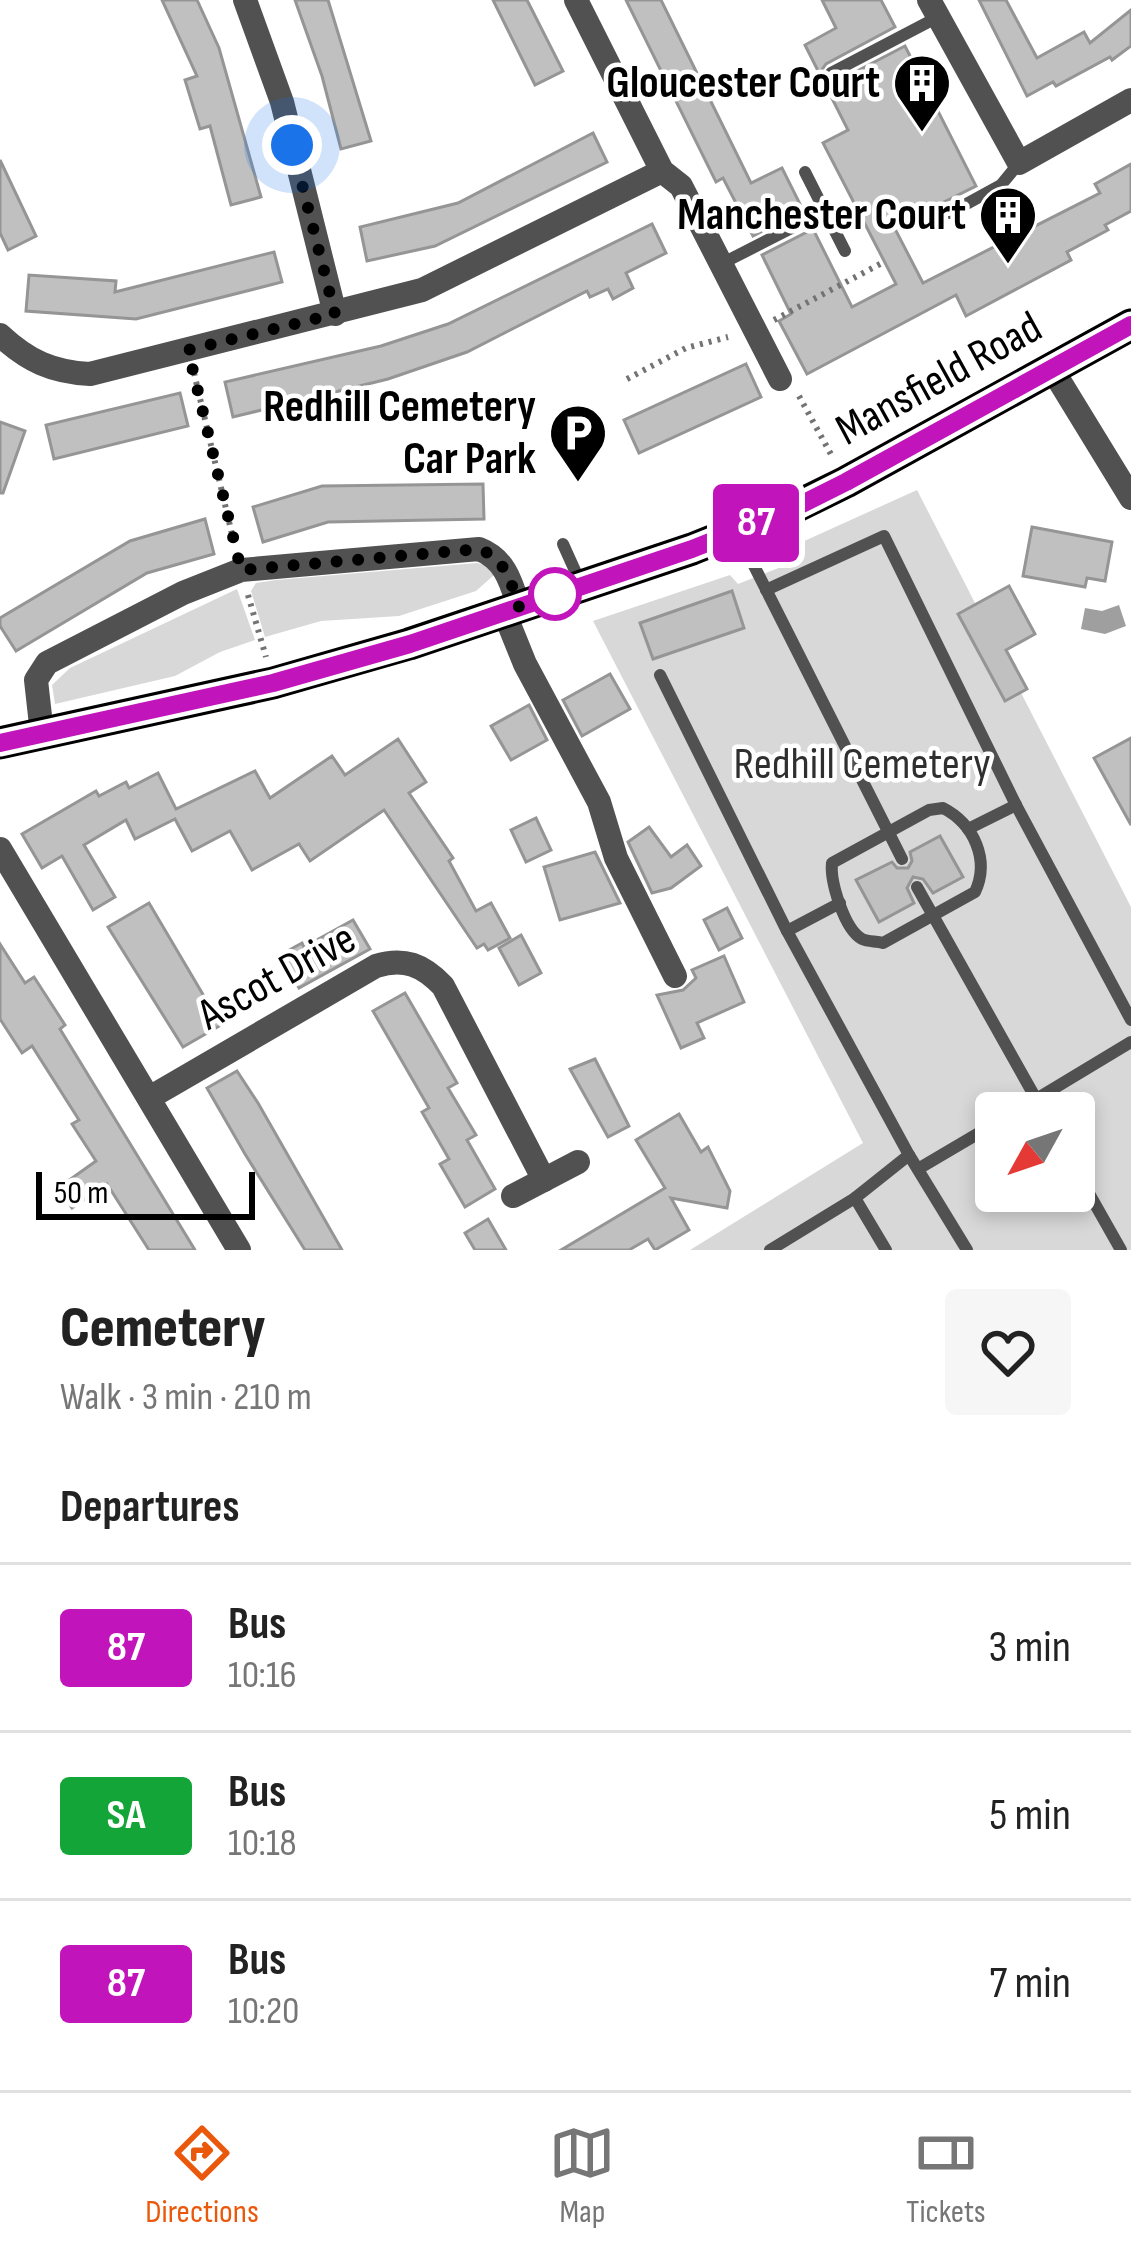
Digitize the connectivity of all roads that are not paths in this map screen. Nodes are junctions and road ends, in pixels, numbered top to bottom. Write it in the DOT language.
graph roads {
  1 [pos="245,0"];
  2 [pos="576,0"];
  3 [pos="933,8"];
  4 [pos="831,73"];
  5 [pos="1131,100"];
  6 [pos="1019,163"];
  7 [pos="662,171"];
  8 [pos="805,172"];
  9 [pos="825,211"];
  10 [pos="950,213"];
  11 [pos="844,251"];
  12 [pos="721,264"];
  13 [pos="335,314"];
  14 [pos="1131,325"];
  15 [pos="0,335"];
  16 [pos="1052,368"];
  17 [pos="780,379"];
  18 [pos="1131,499"];
  19 [pos="736,531"];
  20 [pos="563,544"];
  21 [pos="582,586"];
  22 [pos="766,590"];
  23 [pos="512,609"];
  24 [pos="661,675"];
  25 [pos="42,734"];
  26 [pos="0,743"];
  27 [pos="1016,805"];
  28 [pos="968,829"];
  29 [pos="888,832"];
  30 [pos="0,849"];
  31 [pos="902,860"];
  32 [pos="916,887"];
  33 [pos="840,903"];
  34 [pos="932,916"];
  35 [pos="787,932"];
  36 [pos="674,976"];
  37 [pos="1131,1020"];
  38 [pos="1131,1042"];
  39 [pos="1032,1092"];
  40 [pos="1048,1092"];
  41 [pos="149,1098"];
  42 [pos="975,1135"];
  43 [pos="909,1155"];
  44 [pos="578,1162"];
  45 [pos="918,1169"];
  46 [pos="544,1180"];
  47 [pos="513,1196"];
  48 [pos="855,1198"];
  49 [pos="1095,1205"];
  50 [pos="239,1250"];
  51 [pos="770,1250"];
  52 [pos="886,1250"];
  53 [pos="968,1250"];
  54 [pos="1120,1250"];
  1 -- 13 [label="street"];
  2 -- 7 [label="street"];
  3 -- 4 [label="lane"];
  3 -- 6 [label="street"];
  5 -- 6 [label="street"];
  6 -- 10 [label="lane"];
  7 -- 12 [label="street"];
  7 -- 13 [label="street"];
  8 -- 9 [label="lane"];
  9 -- 11 [label="lane"];
  9 -- 12 [label="lane"];
  12 -- 17 [label="street"];
  13 -- 15 [label="street"];
  14 -- 16 [label="highway, Mansfield Road"];
  16 -- 18 [label="street"];
  16 -- 19 [label="highway, Mansfield Road"];
  19 -- 21 [label="highway, Mansfield Road"];
  19 -- 22 [label="lane"];
  20 -- 21 [label="lane"];
  21 -- 23 [label="highway, Mansfield Road"];
  22 -- 27 [label="lane"];
  22 -- 29 [label="lane"];
  23 -- 25 [label="highway, Mansfield Road"];
  23 -- 25 [label="street"];
  23 -- 36 [label="street"];
  24 -- 35 [label="lane"];
  25 -- 26 [label="highway, Mansfield Road"];
  27 -- 28 [label="lane"];
  27 -- 37 [label="lane"];
  28 -- 29 [label="lane"];
  28 -- 34 [label="lane"];
  29 -- 31 [label="lane"];
  29 -- 33 [label="lane"];
  30 -- 41 [label="street"];
  32 -- 34 [label="lane"];
  33 -- 34 [label="lane"];
  33 -- 35 [label="lane"];
  34 -- 39 [label="lane"];
  35 -- 43 [label="lane"];
  38 -- 40 [label="lane"];
  41 -- 46 [label="street, Ascot Drive"];
  41 -- 50 [label="street"];
  42 -- 45 [label="lane"];
  43 -- 45 [label="lane"];
  43 -- 48 [label="lane"];
  44 -- 46 [label="street"];
  45 -- 53 [label="lane"];
  46 -- 47 [label="street"];
  48 -- 51 [label="lane"];
  48 -- 52 [label="lane"];
  49 -- 54 [label="lane"];
}
